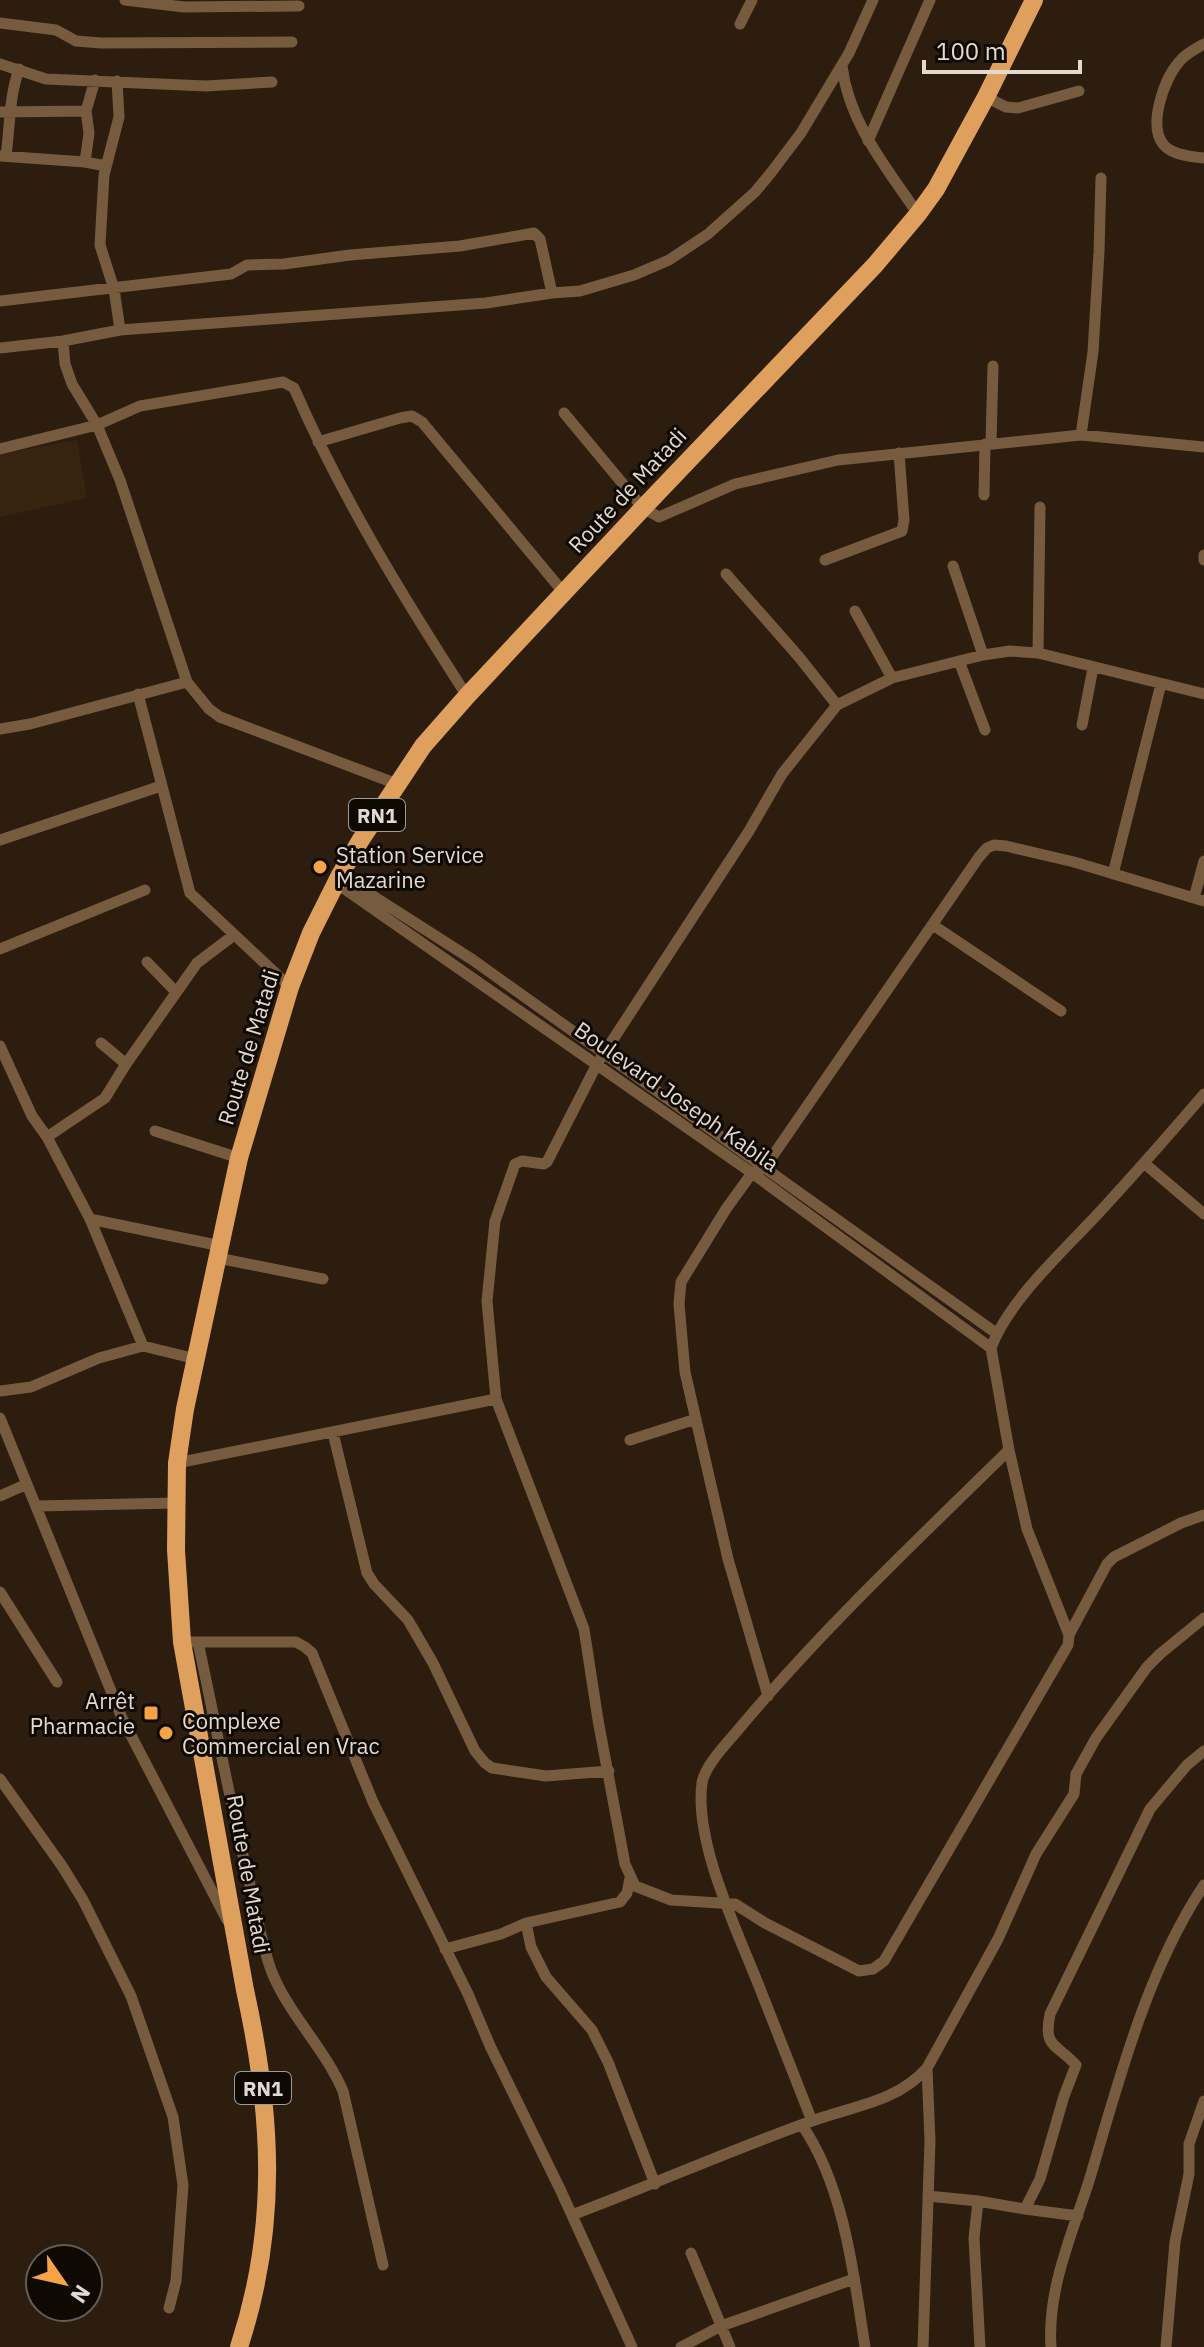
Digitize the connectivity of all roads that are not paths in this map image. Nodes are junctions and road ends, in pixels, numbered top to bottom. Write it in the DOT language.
graph roads {
  1 [pos="125,0"];
  2 [pos="752,0"];
  3 [pos="873,0"];
  4 [pos="930,0"];
  5 [pos="1034,0"];
  6 [pos="299,6"];
  7 [pos="0,23"];
  8 [pos="740,24"];
  9 [pos="292,42"];
  10 [pos="1204,44"];
  11 [pos="0,64"];
  12 [pos="841,65"];
  13 [pos="19,69"];
  14 [pos="95,80"];
  15 [pos="117,81"];
  16 [pos="272,82"];
  17 [pos="1079,91"];
  18 [pos="986,97"];
  19 [pos="86,111"];
  20 [pos="4,113"];
  21 [pos="868,141"];
  22 [pos="3,156"];
  23 [pos="1204,158"];
  24 [pos="85,162"];
  25 [pos="106,166"];
  26 [pos="1101,178"];
  27 [pos="918,214"];
  28 [pos="114,289"];
  29 [pos="552,293"];
  30 [pos="0,301"];
  31 [pos="120,330"];
  32 [pos="63,341"];
  33 [pos="0,348"];
  34 [pos="993,366"];
  35 [pos="564,413"];
  36 [pos="97,425"];
  37 [pos="1081,435"];
  38 [pos="318,442"];
  39 [pos="988,444"];
  40 [pos="1204,447"];
  41 [pos="0,449"];
  42 [pos="899,453"];
  43 [pos="984,495"];
  44 [pos="1040,507"];
  45 [pos="643,508"];
  46 [pos="825,560"];
  47 [pos="953,566"];
  48 [pos="726,574"];
  49 [pos="564,593"];
  50 [pos="855,611"];
  51 [pos="1038,653"];
  52 [pos="983,655"];
  53 [pos="959,661"];
  54 [pos="1093,668"];
  55 [pos="892,678"];
  56 [pos="187,682"];
  57 [pos="1161,684"];
  58 [pos="138,694"];
  59 [pos="1204,694"];
  60 [pos="467,696"];
  61 [pos="837,705"];
  62 [pos="1082,725"];
  63 [pos="0,729"];
  64 [pos="985,730"];
  65 [pos="397,784"];
  66 [pos="161,786"];
  67 [pos="0,840"];
  68 [pos="1204,861"];
  69 [pos="1113,874"];
  70 [pos="338,879"];
  71 [pos="145,890"];
  72 [pos="1199,899"];
  73 [pos="933,925"];
  74 [pos="234,935"];
  75 [pos="0,949"];
  76 [pos="147,962"];
  77 [pos="290,987"];
  78 [pos="176,992"];
  79 [pos="1061,1011"];
  80 [pos="101,1043"];
  81 [pos="0,1046"];
  82 [pos="600,1059"];
  83 [pos="126,1064"];
  84 [pos="1204,1094"];
  85 [pos="1192,1108"];
  86 [pos="1204,1113"];
  87 [pos="155,1131"];
  88 [pos="47,1137"];
  89 [pos="239,1158"];
  90 [pos="1144,1163"];
  91 [pos="765,1167"];
  92 [pos="752,1173"];
  93 [pos="1204,1214"];
  94 [pos="90,1219"];
  95 [pos="219,1252"];
  96 [pos="323,1279"];
  97 [pos="996,1333"];
  98 [pos="143,1346"];
  99 [pos="991,1348"];
  100 [pos="196,1359"];
  101 [pos="0,1391"];
  102 [pos="496,1399"];
  103 [pos="0,1418"];
  104 [pos="696,1419"];
  105 [pos="333,1433"];
  106 [pos="630,1440"];
  107 [pos="1009,1450"];
  108 [pos="177,1463"];
  109 [pos="27,1484"];
  110 [pos="0,1496"];
  111 [pos="175,1503"];
  112 [pos="36,1506"];
  113 [pos="1204,1515"];
  114 [pos="0,1592"];
  115 [pos="1204,1618"];
  116 [pos="1069,1635"];
  117 [pos="190,1642"];
  118 [pos="57,1682"];
  119 [pos="768,1696"];
  120 [pos="1204,1751"];
  121 [pos="609,1771"];
  122 [pos="0,1779"];
  123 [pos="630,1878"];
  124 [pos="1204,1885"];
  125 [pos="726,1905"];
  126 [pos="526,1923"];
  127 [pos="236,1937"];
  128 [pos="445,1949"];
  129 [pos="927,2068"];
  130 [pos="1204,2101"];
  131 [pos="807,2123"];
  132 [pos="655,2184"];
  133 [pos="928,2196"];
  134 [pos="978,2201"];
  135 [pos="1025,2209"];
  136 [pos="572,2215"];
  137 [pos="1078,2216"];
  138 [pos="691,2253"];
  139 [pos="383,2265"];
  140 [pos="854,2279"];
  141 [pos="169,2308"];
  142 [pos="721,2326"];
  143 [pos="239,2347"];
  144 [pos="632,2347"];
  145 [pos="681,2347"];
  146 [pos="730,2347"];
  147 [pos="865,2347"];
  148 [pos="923,2347"];
  149 [pos="980,2347"];
  150 [pos="1051,2347"];
  151 [pos="1166,2347"];
  1 -- 6 [label="street"];
  2 -- 8 [label="street"];
  3 -- 12 [label="street"];
  4 -- 21 [label="street"];
  5 -- 18 [label="highway, Route de Matadi / RN1"];
  7 -- 9 [label="street"];
  10 -- 23 [label="street"];
  11 -- 13 [label="street"];
  12 -- 21 [label="street"];
  12 -- 29 [label="street"];
  13 -- 14 [label="street"];
  13 -- 20 [label="street"];
  14 -- 15 [label="street"];
  14 -- 19 [label="street"];
  15 -- 16 [label="street"];
  15 -- 25 [label="street"];
  17 -- 18 [label="street"];
  18 -- 27 [label="highway, Route de Matadi / RN1"];
  19 -- 20 [label="street"];
  19 -- 24 [label="street"];
  20 -- 22 [label="street"];
  21 -- 27 [label="street"];
  22 -- 24 [label="street"];
  24 -- 25 [label="street"];
  25 -- 28 [label="street"];
  26 -- 37 [label="street"];
  27 -- 45 [label="highway, Route de Matadi / RN1"];
  28 -- 29 [label="street"];
  28 -- 30 [label="street"];
  28 -- 31 [label="street"];
  29 -- 31 [label="street"];
  31 -- 32 [label="street"];
  32 -- 33 [label="street"];
  32 -- 36 [label="street"];
  34 -- 39 [label="street"];
  35 -- 45 [label="street"];
  36 -- 38 [label="street"];
  36 -- 41 [label="street"];
  36 -- 56 [label="street"];
  37 -- 39 [label="street"];
  37 -- 40 [label="street"];
  38 -- 49 [label="street"];
  38 -- 60 [label="street"];
  39 -- 42 [label="street"];
  39 -- 43 [label="street"];
  42 -- 45 [label="street"];
  42 -- 46 [label="street"];
  44 -- 51 [label="street"];
  45 -- 49 [label="highway, Route de Matadi / RN1"];
  47 -- 52 [label="street"];
  48 -- 61 [label="street"];
  49 -- 60 [label="highway, Route de Matadi / RN1"];
  50 -- 55 [label="street"];
  51 -- 52 [label="street"];
  51 -- 54 [label="street"];
  52 -- 53 [label="street"];
  53 -- 55 [label="street"];
  53 -- 64 [label="street"];
  54 -- 57 [label="street"];
  54 -- 62 [label="street"];
  55 -- 61 [label="street"];
  56 -- 58 [label="street"];
  56 -- 65 [label="street"];
  57 -- 59 [label="street"];
  57 -- 69 [label="street"];
  58 -- 63 [label="street"];
  58 -- 66 [label="street"];
  60 -- 65 [label="highway, Route de Matadi / RN1"];
  61 -- 82 [label="street"];
  65 -- 70 [label="highway, Route de Matadi / RN1"];
  66 -- 67 [label="street"];
  66 -- 74 [label="street"];
  68 -- 72 [label="street"];
  69 -- 72 [label="street"];
  69 -- 73 [label="street"];
  70 -- 77 [label="highway, Route de Matadi / RN1"];
  70 -- 82 [label="street, Boulevard Joseph Kabila"];
  71 -- 75 [label="street"];
  73 -- 79 [label="street"];
  73 -- 91 [label="street"];
  74 -- 77 [label="street"];
  74 -- 78 [label="street"];
  76 -- 78 [label="street"];
  77 -- 89 [label="highway, Route de Matadi / RN1"];
  78 -- 83 [label="street"];
  80 -- 83 [label="street"];
  81 -- 88 [label="street"];
  82 -- 91 [label="street, Boulevard Joseph Kabila"];
  82 -- 92 [label="street, Boulevard Joseph Kabila"];
  82 -- 102 [label="street"];
  83 -- 88 [label="street"];
  84 -- 85 [label="street"];
  85 -- 86 [label="street"];
  85 -- 90 [label="street"];
  87 -- 89 [label="street"];
  88 -- 94 [label="street"];
  89 -- 95 [label="highway, Route de Matadi / RN1"];
  90 -- 93 [label="street"];
  90 -- 97 [label="street"];
  91 -- 92 [label="street"];
  91 -- 97 [label="street, Boulevard Joseph Kabila"];
  92 -- 99 [label="street, Boulevard Joseph Kabila"];
  92 -- 104 [label="street"];
  94 -- 95 [label="street"];
  94 -- 98 [label="street"];
  95 -- 96 [label="street"];
  95 -- 100 [label="highway, Route de Matadi / RN1"];
  97 -- 99 [label="street"];
  98 -- 100 [label="street"];
  98 -- 101 [label="street"];
  99 -- 107 [label="street"];
  100 -- 108 [label="highway, Route de Matadi / RN1"];
  102 -- 105 [label="street"];
  102 -- 121 [label="street"];
  103 -- 109 [label="street"];
  104 -- 106 [label="street"];
  104 -- 119 [label="street"];
  105 -- 108 [label="street"];
  105 -- 121 [label="street"];
  107 -- 116 [label="street"];
  107 -- 119 [label="street"];
  108 -- 111 [label="highway, Route de Matadi / RN1"];
  109 -- 110 [label="street"];
  109 -- 112 [label="street"];
  111 -- 112 [label="street"];
  111 -- 117 [label="highway, Route de Matadi / RN1"];
  112 -- 127 [label="street"];
  113 -- 116 [label="street"];
  114 -- 118 [label="street"];
  115 -- 129 [label="street"];
  116 -- 125 [label="street"];
  117 -- 127 [label="highway, Route de Matadi / RN1"];
  117 -- 128 [label="street"];
  117 -- 139 [label="street"];
  119 -- 125 [label="street"];
  120 -- 135 [label="street"];
  121 -- 123 [label="street"];
  122 -- 141 [label="street"];
  123 -- 125 [label="street"];
  123 -- 126 [label="street"];
  124 -- 137 [label="street"];
  125 -- 131 [label="street"];
  126 -- 128 [label="street"];
  126 -- 132 [label="street"];
  127 -- 143 [label="highway, Route de Matadi / RN1"];
  128 -- 136 [label="street"];
  129 -- 131 [label="street"];
  129 -- 133 [label="street"];
  130 -- 151 [label="street"];
  131 -- 132 [label="street"];
  131 -- 140 [label="street"];
  132 -- 136 [label="street"];
  133 -- 134 [label="street"];
  133 -- 148 [label="street"];
  134 -- 135 [label="street"];
  134 -- 149 [label="street"];
  135 -- 137 [label="street"];
  136 -- 144 [label="street"];
  137 -- 150 [label="street"];
  138 -- 142 [label="street"];
  140 -- 142 [label="street"];
  140 -- 147 [label="street"];
  142 -- 145 [label="street"];
  142 -- 146 [label="street"];
}
